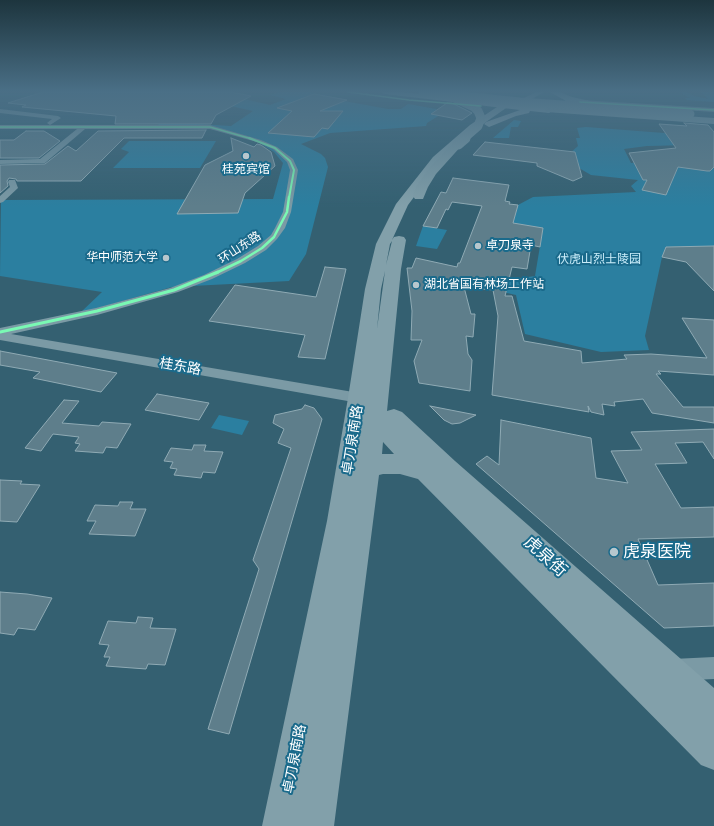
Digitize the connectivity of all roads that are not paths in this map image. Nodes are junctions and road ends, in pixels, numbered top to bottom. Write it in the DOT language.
graph roads {
  1 [pos="82,131"];
  2 [pos="222,131"];
  3 [pos="472,131"];
  4 [pos="473,131"];
  5 [pos="483,131"];
  6 [pos="0,162"];
  7 [pos="12,182"];
  8 [pos="419,196"];
  9 [pos="0,200"];
  10 [pos="0,332"];
  11 [pos="0,336"];
  12 [pos="371,406"];
  13 [pos="368,466"];
  14 [pos="426,471"];
  15 [pos="714,668"];
  16 [pos="669,670"];
  17 [pos="714,711"];
  18 [pos="714,752"];
  19 [pos="282,826"];
  20 [pos="314,826"];
  1 -- 6 [label="street"];
  2 -- 10 [label="street, 环山东路"];
  3 -- 12 [label="main road, 卓刀泉南路"];
  4 -- 8 [label="highway, bridge"];
  5 -- 8 [label="main road, 卓刀泉南路"];
  7 -- 9 [label="street"];
  8 -- 12 [label="main road, 卓刀泉南路"];
  11 -- 12 [label="street, 桂东路"];
  12 -- 13 [label="main road, 卓刀泉南路"];
  12 -- 14 [label="main road, 虎泉街"];
  12 -- 16 [label="main road, 虎泉街"];
  12 -- 19 [label="main road, 卓刀泉南路"];
  13 -- 14 [label="main road"];
  13 -- 20 [label="main road, 卓刀泉南路"];
  14 -- 18 [label="main road, 虎泉街"];
  15 -- 16 [label="street"];
  16 -- 17 [label="main road, 虎泉街"];
}
